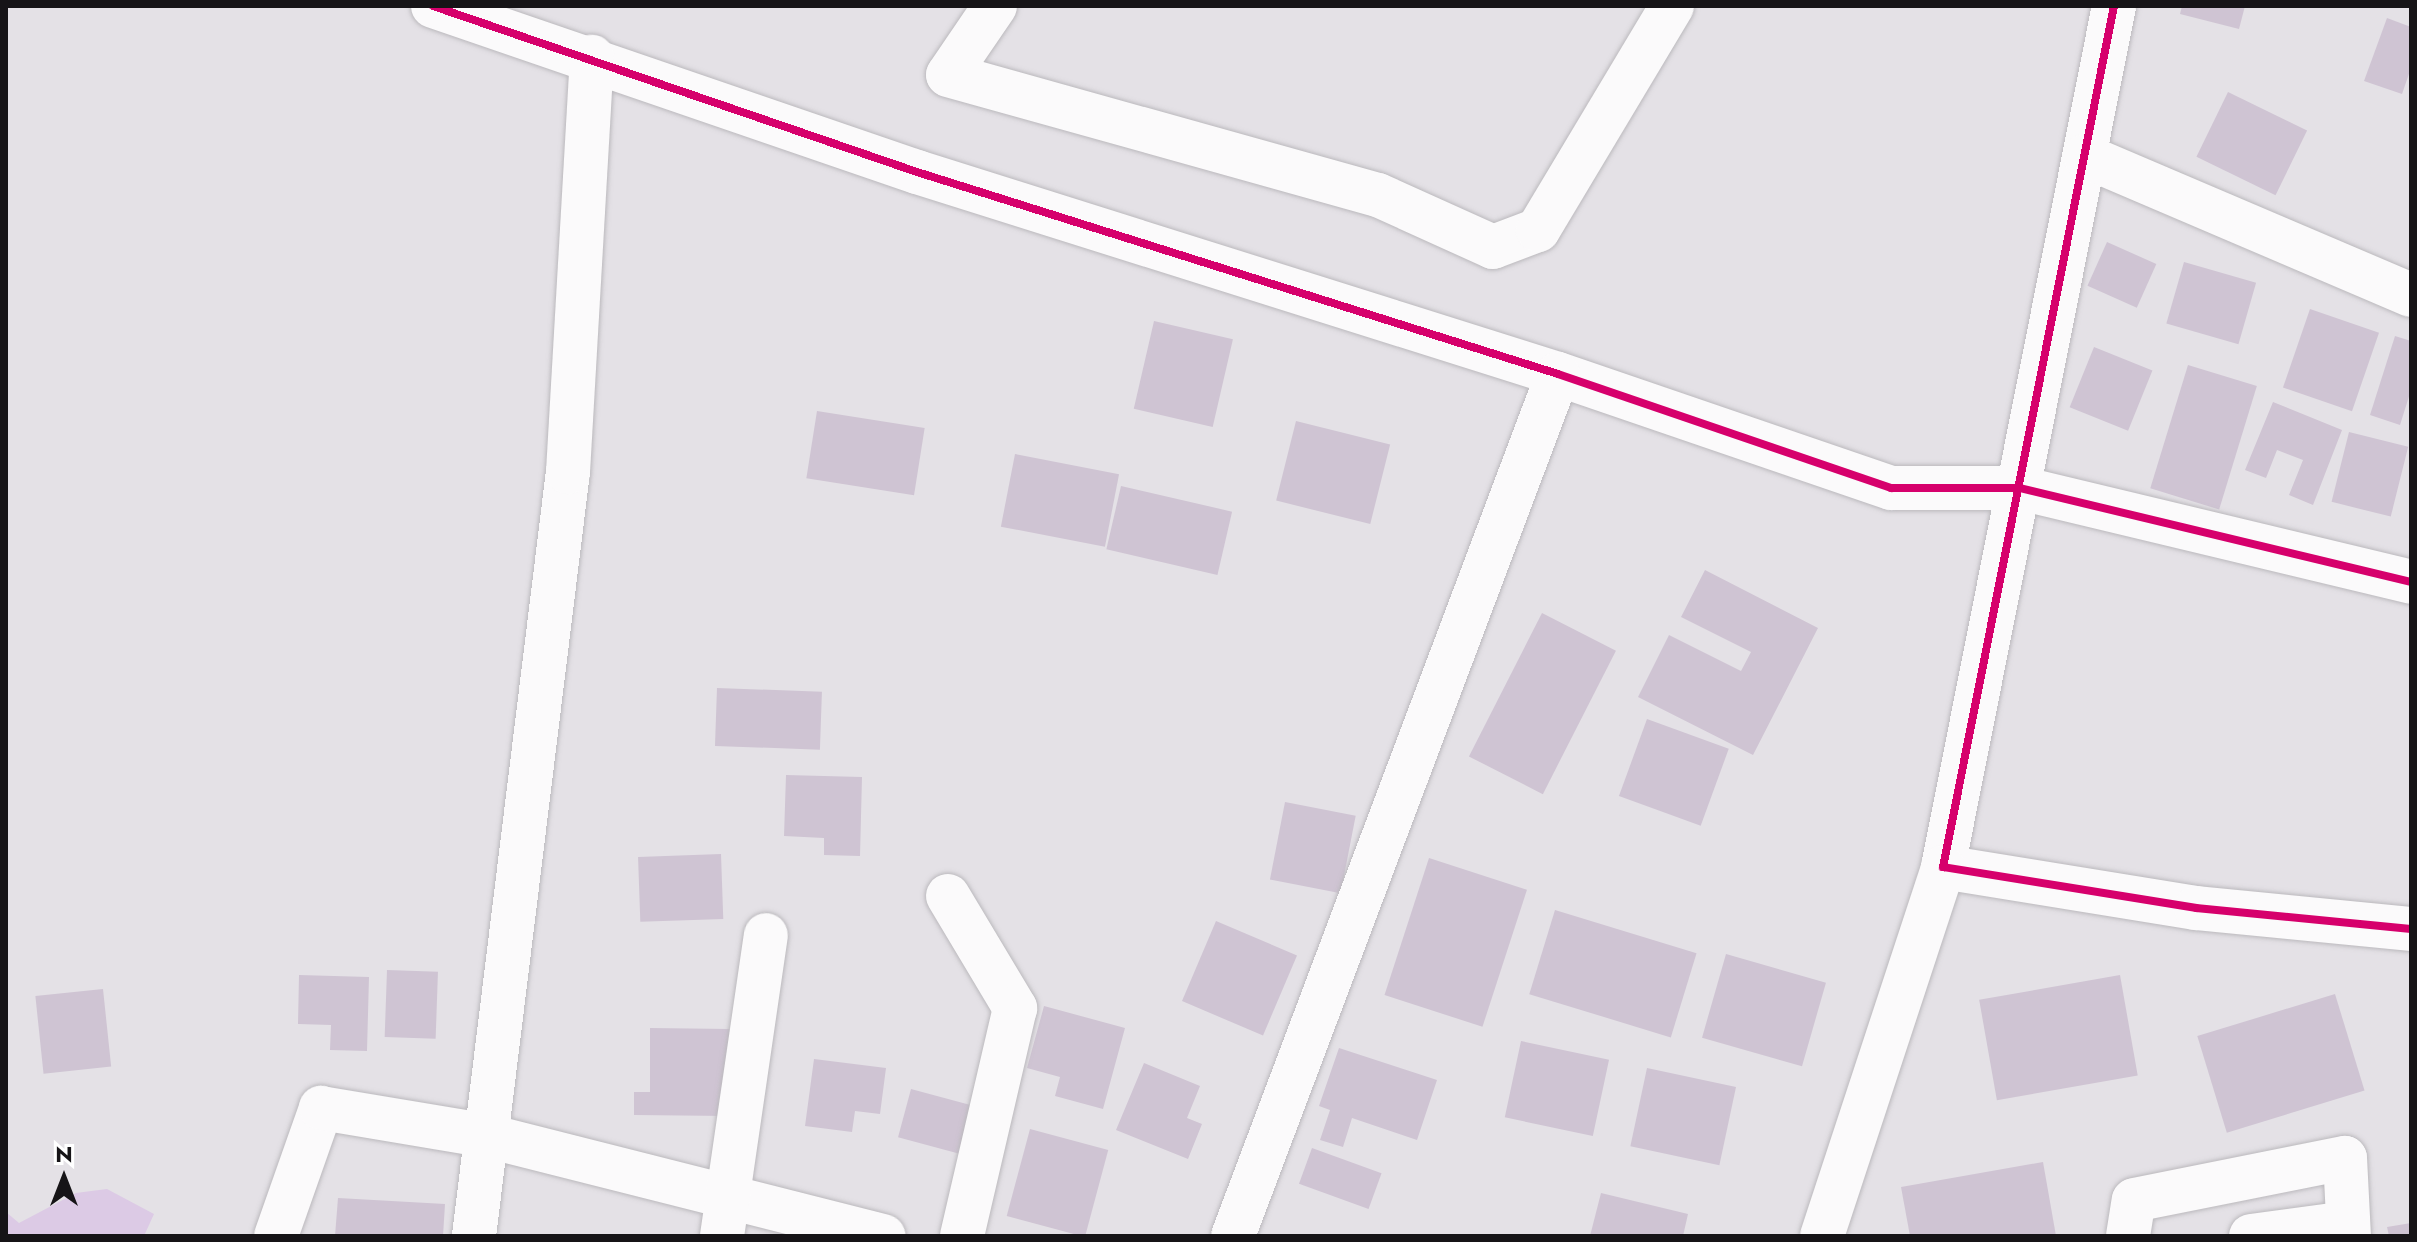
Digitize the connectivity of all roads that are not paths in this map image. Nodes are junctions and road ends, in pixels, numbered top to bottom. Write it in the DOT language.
graph roads {
  1 [pos="433,6"];
  2 [pos="995,6"];
  3 [pos="1672,6"];
  4 [pos="2114,6"];
  5 [pos="592,57"];
  6 [pos="2085,156"];
  7 [pos="2411,295"];
  8 [pos="1558,374"];
  9 [pos="2020,488"];
  10 [pos="2411,582"];
  11 [pos="1943,867"];
  12 [pos="948,896"];
  13 [pos="2411,929"];
  14 [pos="766,935"];
  15 [pos="488,1136"];
  16 [pos="726,1215"];
  17 [pos="2348,1229"];
  18 [pos="276,1236"];
  19 [pos="474,1236"];
  20 [pos="884,1236"];
  21 [pos="962,1236"];
  22 [pos="1233,1236"];
  23 [pos="1822,1236"];
  24 [pos="2128,1236"];
  25 [pos="2251,1236"];
  1 -- 5 [label="street"];
  2 -- 3 [label="street"];
  4 -- 6 [label="street"];
  5 -- 8 [label="street"];
  5 -- 15 [label="street"];
  6 -- 7 [label="street"];
  6 -- 9 [label="street"];
  8 -- 9 [label="street"];
  8 -- 22 [label="street"];
  9 -- 10 [label="street"];
  9 -- 11 [label="street"];
  11 -- 13 [label="street"];
  11 -- 23 [label="street"];
  12 -- 21 [label="street"];
  14 -- 16 [label="street"];
  15 -- 16 [label="street"];
  15 -- 18 [label="street"];
  15 -- 19 [label="street"];
  16 -- 20 [label="street"];
  17 -- 24 [label="street"];
  17 -- 25 [label="street"];
}
